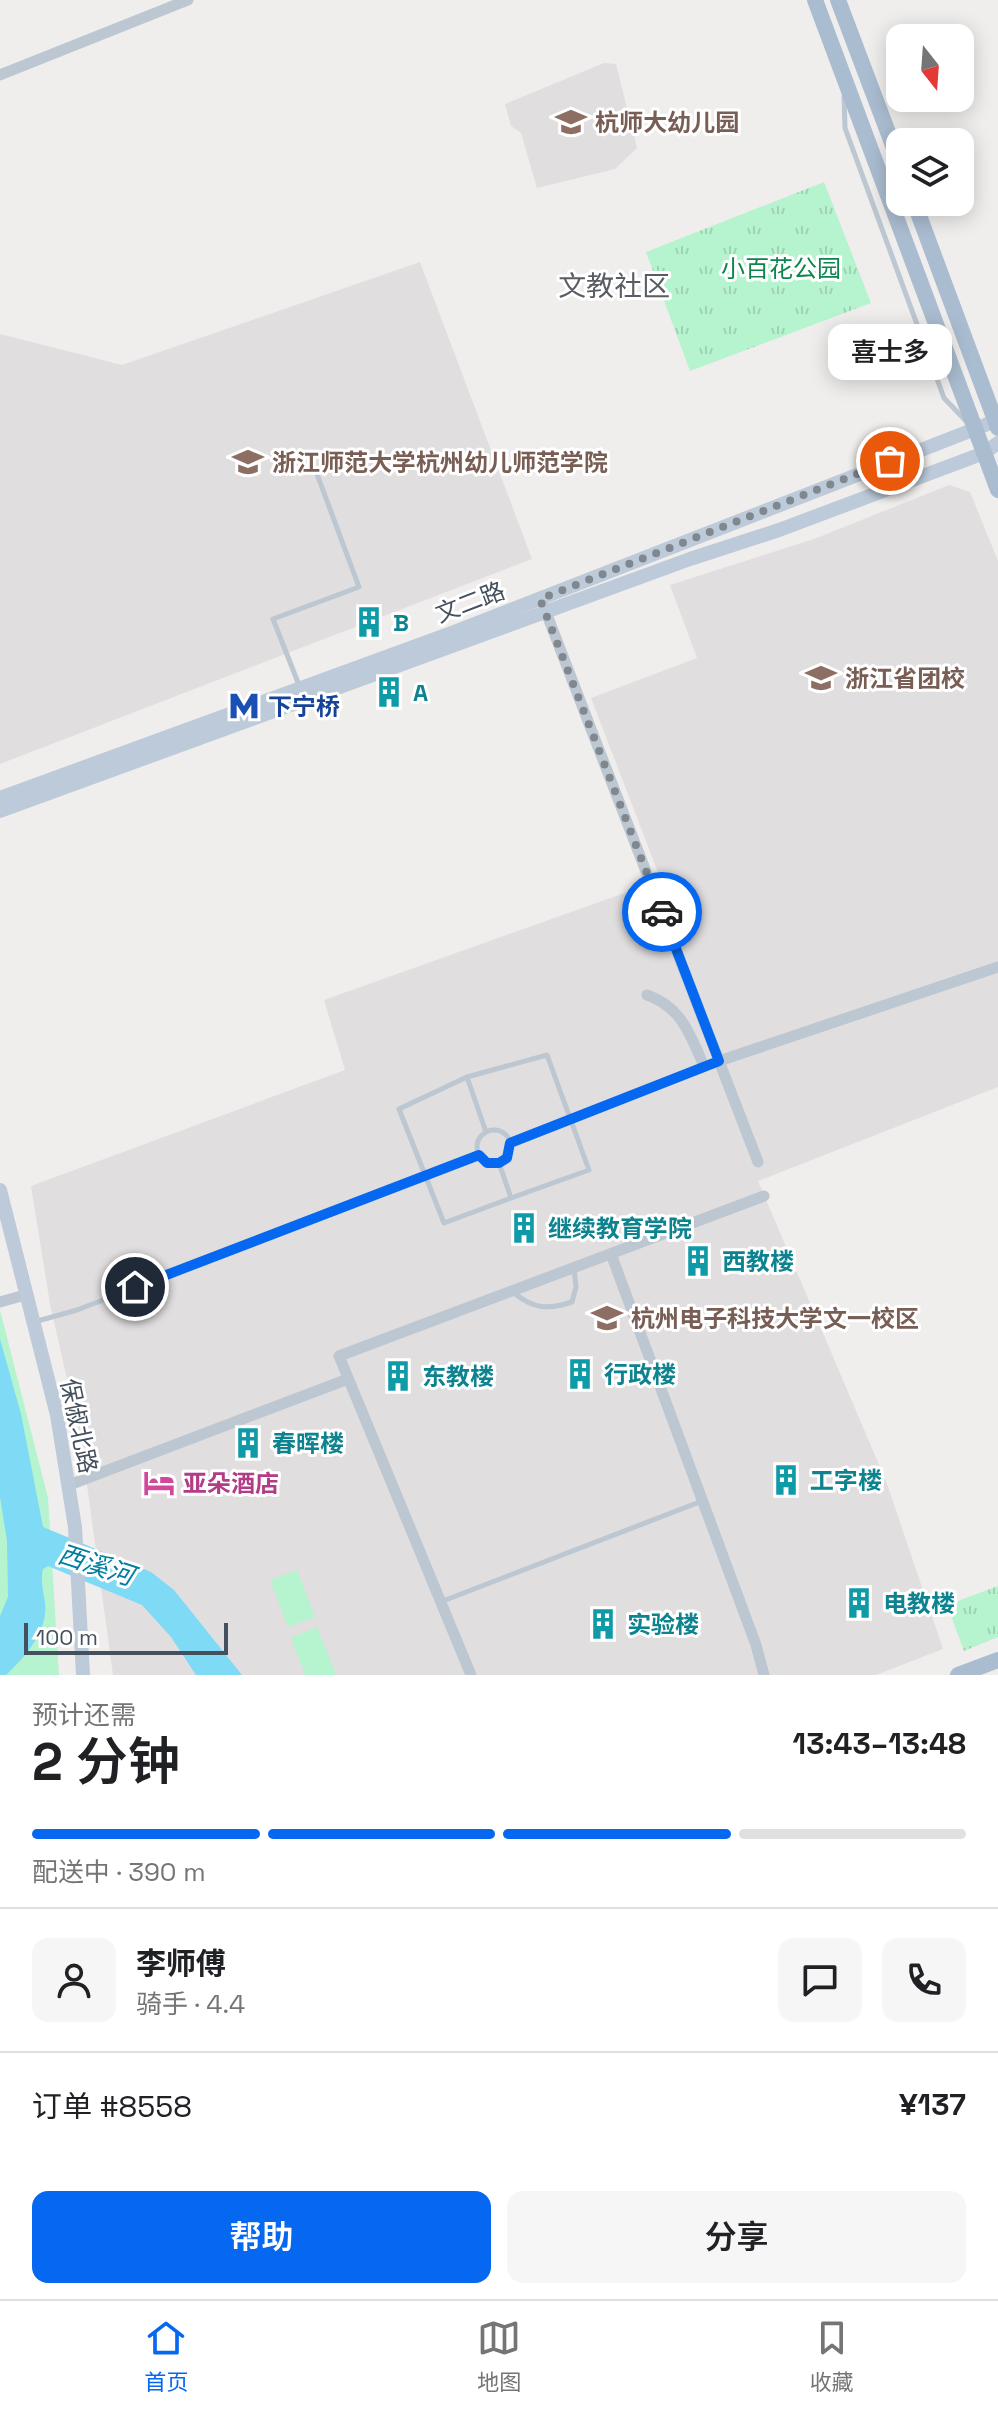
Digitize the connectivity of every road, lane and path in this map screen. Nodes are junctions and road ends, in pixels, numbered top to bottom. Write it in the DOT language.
graph roads {
  1 [pos="188,0"];
  2 [pos="815,0"];
  3 [pos="838,0"];
  4 [pos="0,75"];
  5 [pos="886,128"];
  6 [pos="919,216"];
  7 [pos="997,423"];
  8 [pos="973,429"];
  9 [pos="991,448"];
  10 [pos="311,458"];
  11 [pos="998,490"];
  12 [pos="543,606"];
  13 [pos="301,689"];
  14 [pos="0,798"];
  15 [pos="0,811"];
  16 [pos="998,967"];
  17 [pos="647,995"];
  18 [pos="719,1061"];
  19 [pos="704,1066"];
  20 [pos="467,1077"];
  21 [pos="571,1119"];
  22 [pos="486,1132"];
  23 [pos="510,1143"];
  24 [pos="479,1155"];
  25 [pos="758,1162"];
  26 [pos="499,1163"];
  27 [pos="425,1176"];
  28 [pos="0,1190"];
  29 [pos="764,1196"];
  30 [pos="511,1198"];
  31 [pos="611,1254"];
  32 [pos="574,1268"];
  33 [pos="510,1290"];
  34 [pos="25,1295"];
  35 [pos="0,1302"];
  36 [pos="33,1322"];
  37 [pos="348,1379"];
  38 [pos="69,1485"];
  39 [pos="703,1501"];
  40 [pos="438,1603"];
  41 [pos="998,1660"];
  42 [pos="83,1675"];
  43 [pos="471,1675"];
  44 [pos="764,1675"];
  45 [pos="958,1675"];
  1 -- 4 [label="street"];
  2 -- 8 [label="main road"];
  3 -- 5 [label="main road"];
  6 -- 7 [label="main road"];
  7 -- 8 [label="main road, 文二路"];
  8 -- 9 [label="main road"];
  8 -- 12 [label="main road, 文二路"];
  9 -- 11 [label="main road"];
  9 -- 12 [label="main road, 文二路"];
  10 -- 13 [label="lane"];
  12 -- 13 [label="main road, 文二路"];
  12 -- 15 [label="main road, 文二路"];
  12 -- 18 [label="street"];
  13 -- 14 [label="main road, 文二路"];
  16 -- 18 [label="street"];
  17 -- 19 [label="street"];
  18 -- 19 [label="lane"];
  18 -- 25 [label="street"];
  19 -- 21 [label="lane"];
  20 -- 21 [label="lane"];
  20 -- 22 [label="lane"];
  20 -- 27 [label="lane"];
  21 -- 23 [label="lane"];
  21 -- 30 [label="lane"];
  22 -- 23 [label="lane"];
  22 -- 24 [label="lane"];
  23 -- 26 [label="lane"];
  24 -- 26 [label="lane"];
  24 -- 27 [label="lane"];
  26 -- 30 [label="lane"];
  27 -- 30 [label="lane"];
  27 -- 36 [label="lane"];
  28 -- 34 [label="main road, 保俶北路"];
  29 -- 31 [label="street"];
  31 -- 32 [label="street"];
  31 -- 39 [label="street"];
  32 -- 33 [label="street"];
  32 -- 33 [label="lane"];
  33 -- 37 [label="street"];
  34 -- 35 [label="street"];
  34 -- 36 [label="main road, 保俶北路"];
  36 -- 38 [label="main road, 保俶北路"];
  37 -- 38 [label="street"];
  37 -- 40 [label="street"];
  38 -- 42 [label="main road, 保俶北路"];
  39 -- 40 [label="lane"];
  39 -- 44 [label="street"];
  40 -- 43 [label="street"];
  41 -- 45 [label="main road"];
}
